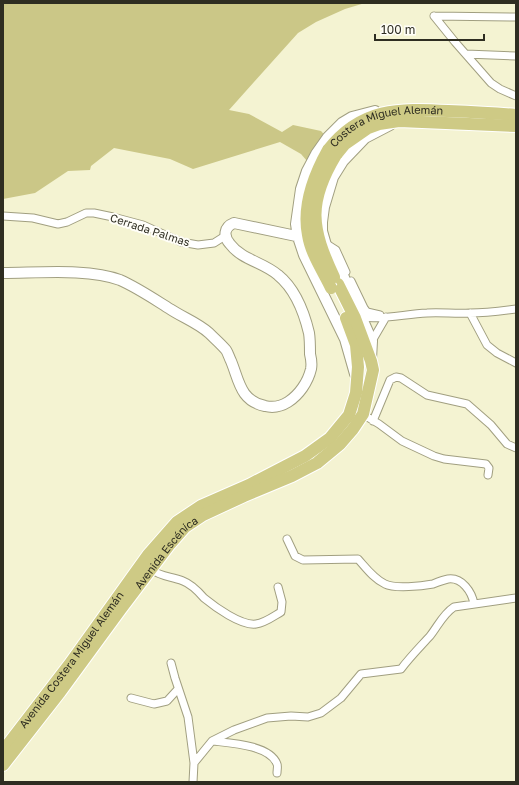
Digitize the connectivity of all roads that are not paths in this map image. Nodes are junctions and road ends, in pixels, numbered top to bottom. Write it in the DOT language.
graph roads {
  1 [pos="516,17"];
  2 [pos="466,54"];
  3 [pos="516,56"];
  4 [pos="516,96"];
  5 [pos="516,115"];
  6 [pos="398,116"];
  7 [pos="516,126"];
  8 [pos="3,216"];
  9 [pos="225,236"];
  10 [pos="298,237"];
  11 [pos="324,242"];
  12 [pos="3,273"];
  13 [pos="334,286"];
  14 [pos="516,309"];
  15 [pos="470,314"];
  16 [pos="362,317"];
  17 [pos="386,317"];
  18 [pos="372,341"];
  19 [pos="371,361"];
  20 [pos="516,363"];
  21 [pos="357,379"];
  22 [pos="368,392"];
  23 [pos="356,393"];
  24 [pos="363,414"];
  25 [pos="373,421"];
  26 [pos="516,448"];
  27 [pos="488,475"];
  28 [pos="287,538"];
  29 [pos="151,568"];
  30 [pos="278,587"];
  31 [pos="516,598"];
  32 [pos="474,604"];
  33 [pos="171,663"];
  34 [pos="178,689"];
  35 [pos="131,698"];
  36 [pos="212,741"];
  37 [pos="3,751"];
  38 [pos="194,763"];
  39 [pos="3,765"];
  40 [pos="277,773"];
  41 [pos="193,782"];
  1 -- 2 [label="street"];
  2 -- 3 [label="street"];
  2 -- 4 [label="street"];
  5 -- 6 [label="main road, Costera Miguel Alemán"];
  6 -- 7 [label="main road, Costera Miguel Alemán"];
  6 -- 10 [label="main road"];
  6 -- 11 [label="main road"];
  6 -- 13 [label="main road, Costera Miguel Alemán, bridge"];
  8 -- 9 [label="street, Cerrada Palmas"];
  9 -- 10 [label="main road"];
  9 -- 12 [label="main road"];
  10 -- 11 [label="main road"];
  10 -- 21 [label="main road"];
  11 -- 16 [label="main road"];
  11 -- 17 [label="street"];
  13 -- 19 [label="main road, Costera Miguel Alemán"];
  13 -- 21 [label="main road, Costera Miguel Alemán"];
  14 -- 15 [label="street"];
  15 -- 17 [label="street"];
  15 -- 20 [label="street"];
  16 -- 17 [label="street"];
  16 -- 18 [label="main road"];
  17 -- 18 [label="street"];
  18 -- 19 [label="main road"];
  19 -- 22 [label="main road, Costera Miguel Alemán"];
  21 -- 23 [label="main road, Costera Miguel Alemán"];
  22 -- 24 [label="main road, Avenida Escénica"];
  23 -- 37 [label="main road, Avenida Costera Miguel Alemán"];
  24 -- 25 [label="street"];
  24 -- 29 [label="main road, Avenida Escénica"];
  25 -- 26 [label="street"];
  25 -- 27 [label="street"];
  28 -- 32 [label="street"];
  29 -- 30 [label="street"];
  29 -- 39 [label="main road, Avenida Escénica"];
  31 -- 32 [label="street"];
  32 -- 36 [label="street"];
  33 -- 34 [label="street"];
  34 -- 35 [label="street"];
  34 -- 38 [label="street"];
  36 -- 38 [label="street"];
  36 -- 40 [label="street"];
  38 -- 41 [label="street"];
}
